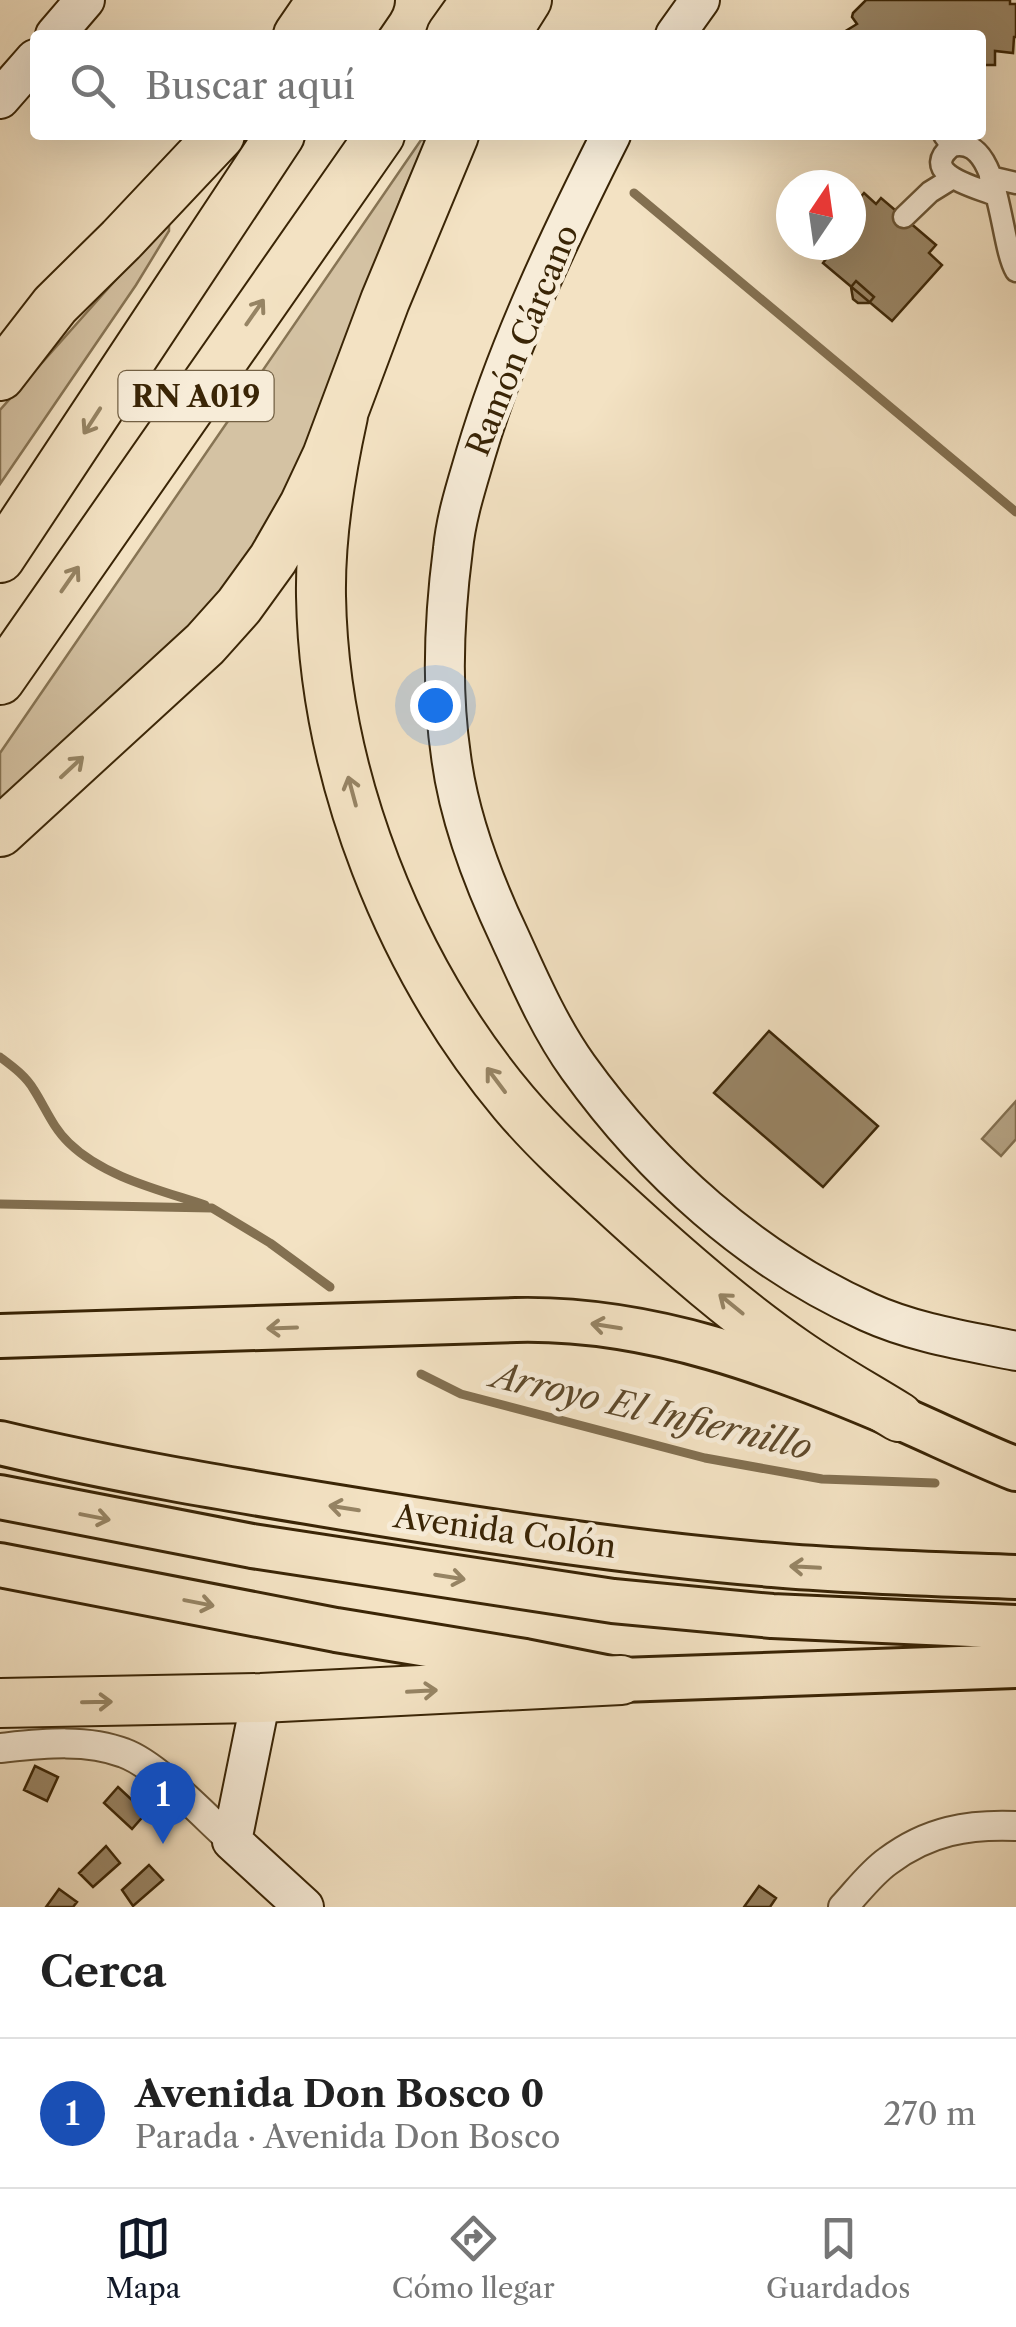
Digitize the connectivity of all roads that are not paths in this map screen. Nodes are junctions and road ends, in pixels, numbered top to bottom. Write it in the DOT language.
graph roads {
  1 [pos="85,0"];
  2 [pos="322,0"];
  3 [pos="370,0"];
  4 [pos="476,0"];
  5 [pos="527,0"];
  6 [pos="676,0"];
  7 [pos="700,0"];
  8 [pos="59,30"];
  9 [pos="301,30"];
  10 [pos="349,30"];
  11 [pos="455,30"];
  12 [pos="508,30"];
  13 [pos="661,30"];
  14 [pos="679,30"];
  15 [pos="30,65"];
  16 [pos="0,99"];
  17 [pos="215,140"];
  18 [pos="277,140"];
  19 [pos="377,140"];
  20 [pos="452,140"];
  21 [pos="608,140"];
  22 [pos="948,141"];
  23 [pos="951,179"];
  24 [pos="1016,183"];
  25 [pos="993,186"];
  26 [pos="904,217"];
  27 [pos="1016,270"];
  28 [pos="54,306"];
  29 [pos="0,346"];
  30 [pos="0,376"];
  31 [pos="343,416"];
  32 [pos="0,558"];
  33 [pos="0,680"];
  34 [pos="0,832"];
  35 [pos="0,1336"];
  36 [pos="1016,1352"];
  37 [pos="898,1417"];
  38 [pos="0,1443"];
  39 [pos="1008,1464"];
  40 [pos="0,1497"];
  41 [pos="0,1566"];
  42 [pos="1016,1577"];
  43 [pos="1016,1627"];
  44 [pos="1016,1666"];
  45 [pos="620,1680"];
  46 [pos="261,1698"];
  47 [pos="0,1703"];
  48 [pos="0,1748"];
  49 [pos="1016,1826"];
  50 [pos="232,1841"];
  51 [pos="304,1907"];
  52 [pos="843,1907"];
  1 -- 8 [label="main road"];
  2 -- 9 [label="highway"];
  3 -- 10 [label="highway"];
  4 -- 11 [label="highway"];
  5 -- 12 [label="highway"];
  6 -- 13 [label="main road"];
  7 -- 14 [label="main road"];
  15 -- 16 [label="main road"];
  17 -- 28 [label="highway"];
  18 -- 32 [label="highway, RN A019, one-way"];
  33 -- 19 [label="highway, RN A019, one-way"];
  20 -- 31 [label="highway"];
  21 -- 36 [label="main road, Ramón Cárcano"];
  22 -- 23 [label="street"];
  22 -- 25 [label="street"];
  23 -- 25 [label="street"];
  23 -- 26 [label="street"];
  24 -- 25 [label="street"];
  25 -- 27 [label="street"];
  28 -- 29 [label="highway"];
  28 -- 30 [label="highway"];
  34 -- 31 [label="highway, one-way"];
  37 -- 31 [label="highway, one-way"];
  37 -- 35 [label="main road, one-way"];
  37 -- 39 [label="main road"];
  42 -- 38 [label="main road, Avenida Colón, one-way"];
  40 -- 43 [label="main road, Avenida Colón, one-way"];
  41 -- 45 [label="main road, one-way"];
  44 -- 45 [label="main road"];
  46 -- 45 [label="highway, one-way"];
  47 -- 46 [label="highway, one-way"];
  46 -- 50 [label="main road"];
  48 -- 50 [label="street"];
  49 -- 52 [label="street"];
  50 -- 51 [label="main road"];
}
